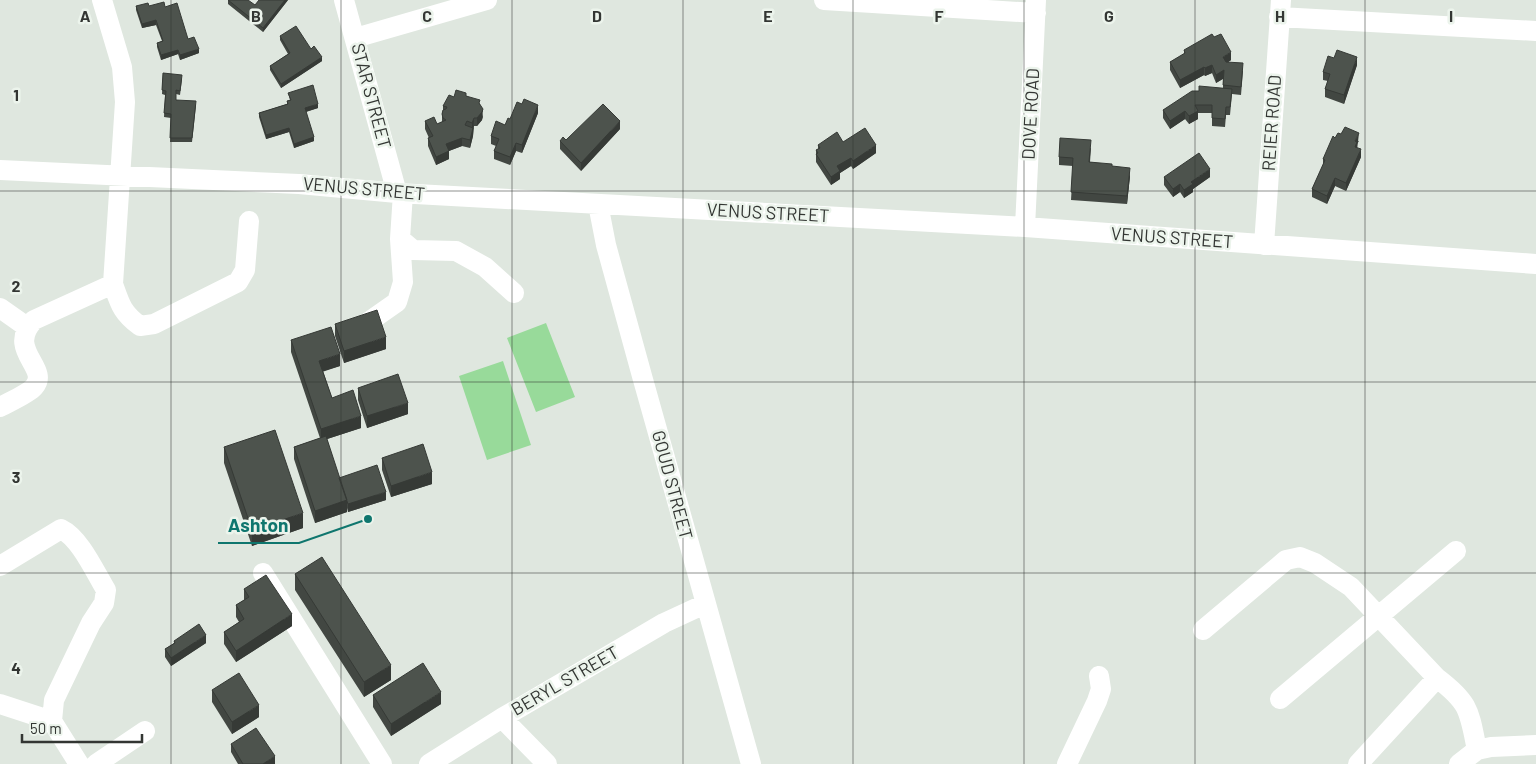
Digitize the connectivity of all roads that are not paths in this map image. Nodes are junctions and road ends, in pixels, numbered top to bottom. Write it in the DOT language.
graph roads {
  1 [pos="102,0"];
  2 [pos="344,0"];
  3 [pos="487,0"];
  4 [pos="824,0"];
  5 [pos="1036,7"];
  6 [pos="1280,9"];
  7 [pos="1536,31"];
  8 [pos="356,38"];
  9 [pos="0,170"];
  10 [pos="120,175"];
  11 [pos="400,193"];
  12 [pos="598,204"];
  13 [pos="248,222"];
  14 [pos="1025,227"];
  15 [pos="400,239"];
  16 [pos="1264,245"];
  17 [pos="1536,264"];
  18 [pos="113,284"];
  19 [pos="514,293"];
  20 [pos="0,308"];
  21 [pos="367,324"];
  22 [pos="27,328"];
  23 [pos="0,407"];
  24 [pos="1456,551"];
  25 [pos="0,566"];
  26 [pos="263,573"];
  27 [pos="705,604"];
  28 [pos="1378,616"];
  29 [pos="1203,630"];
  30 [pos="1100,676"];
  31 [pos="1437,678"];
  32 [pos="1280,699"];
  33 [pos="0,704"];
  34 [pos="502,718"];
  35 [pos="52,721"];
  36 [pos="145,731"];
  37 [pos="1536,745"];
  38 [pos="1477,750"];
  39 [pos="79,764"];
  40 [pos="96,764"];
  41 [pos="382,764"];
  42 [pos="428,764"];
  43 [pos="547,764"];
  44 [pos="751,764"];
  45 [pos="1067,764"];
  46 [pos="1358,764"];
  47 [pos="1459,764"];
  1 -- 10 [label="street"];
  2 -- 8 [label="street, STAR STREET"];
  3 -- 8 [label="street"];
  4 -- 5 [label="street"];
  5 -- 14 [label="street, DOVE ROAD"];
  6 -- 7 [label="street"];
  6 -- 16 [label="street, REIER ROAD"];
  8 -- 11 [label="street, STAR STREET"];
  9 -- 10 [label="street, VENUS STREET"];
  10 -- 11 [label="street, VENUS STREET"];
  10 -- 18 [label="street"];
  11 -- 12 [label="street, VENUS STREET"];
  11 -- 15 [label="street, STAR STREET"];
  12 -- 14 [label="street, VENUS STREET"];
  12 -- 27 [label="street, GOUD STREET"];
  13 -- 18 [label="street"];
  14 -- 16 [label="street, VENUS STREET"];
  15 -- 19 [label="street"];
  15 -- 21 [label="street, STAR STREET"];
  16 -- 17 [label="street, VENUS STREET"];
  18 -- 22 [label="street"];
  20 -- 22 [label="street"];
  22 -- 23 [label="street"];
  24 -- 28 [label="street"];
  25 -- 35 [label="street"];
  26 -- 41 [label="street"];
  27 -- 34 [label="street, BERYL STREET"];
  27 -- 44 [label="street, GOUD STREET"];
  28 -- 29 [label="street"];
  28 -- 31 [label="street"];
  28 -- 32 [label="street"];
  30 -- 45 [label="street"];
  31 -- 38 [label="street"];
  31 -- 46 [label="street"];
  33 -- 35 [label="street"];
  34 -- 42 [label="street, BERYL STREET"];
  34 -- 43 [label="street"];
  35 -- 39 [label="street"];
  36 -- 40 [label="street"];
  37 -- 38 [label="street"];
  38 -- 47 [label="street"];
}
